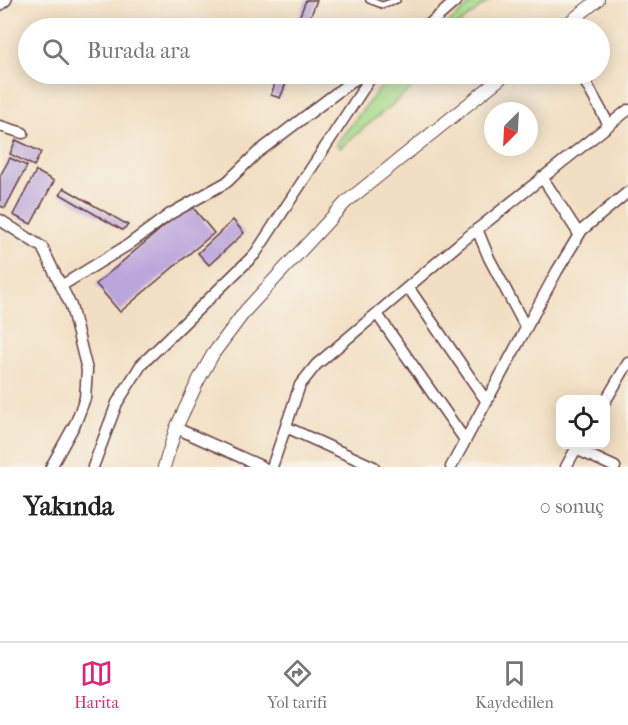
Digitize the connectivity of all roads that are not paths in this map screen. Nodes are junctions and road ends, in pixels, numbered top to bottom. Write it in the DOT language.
graph roads {
  1 [pos="6,0"];
  2 [pos="369,0"];
  3 [pos="397,0"];
  4 [pos="458,0"];
  5 [pos="598,0"];
  6 [pos="0,5"];
  7 [pos="437,18"];
  8 [pos="575,18"];
  9 [pos="348,84"];
  10 [pos="366,84"];
  11 [pos="494,84"];
  12 [pos="586,84"];
  13 [pos="628,110"];
  14 [pos="609,125"];
  15 [pos="0,126"];
  16 [pos="23,133"];
  17 [pos="542,177"];
  18 [pos="628,192"];
  19 [pos="2,221"];
  20 [pos="477,229"];
  21 [pos="0,234"];
  22 [pos="579,234"];
  23 [pos="62,286"];
  24 [pos="408,287"];
  25 [pos="377,314"];
  26 [pos="526,328"];
  27 [pos="628,363"];
  28 [pos="609,395"];
  29 [pos="486,402"];
  30 [pos="286,427"];
  31 [pos="176,428"];
  32 [pos="465,440"];
  33 [pos="576,449"];
  34 [pos="581,449"];
  35 [pos="51,467"];
  36 [pos="93,467"];
  37 [pos="164,467"];
  38 [pos="262,467"];
  39 [pos="272,467"];
  40 [pos="374,467"];
  41 [pos="451,467"];
  42 [pos="566,467"];
  43 [pos="615,467"];
  1 -- 6 [label="street"];
  2 -- 3 [label="lane"];
  4 -- 7 [label="street"];
  5 -- 8 [label="street"];
  9 -- 23 [label="street"];
  10 -- 36 [label="street"];
  11 -- 31 [label="street"];
  12 -- 14 [label="street"];
  13 -- 14 [label="street"];
  14 -- 17 [label="street"];
  15 -- 16 [label="street"];
  17 -- 20 [label="street"];
  17 -- 22 [label="street"];
  18 -- 22 [label="street"];
  19 -- 21 [label="street"];
  19 -- 23 [label="street"];
  20 -- 24 [label="street"];
  20 -- 26 [label="street"];
  22 -- 26 [label="street"];
  23 -- 35 [label="street"];
  24 -- 25 [label="street"];
  24 -- 29 [label="street"];
  25 -- 30 [label="street"];
  25 -- 32 [label="street"];
  26 -- 29 [label="street"];
  27 -- 28 [label="street"];
  29 -- 32 [label="street"];
  30 -- 39 [label="street"];
  30 -- 40 [label="street"];
  31 -- 37 [label="street"];
  31 -- 38 [label="street"];
  32 -- 41 [label="street"];
  33 -- 42 [label="street"];
  34 -- 43 [label="street"];
}
